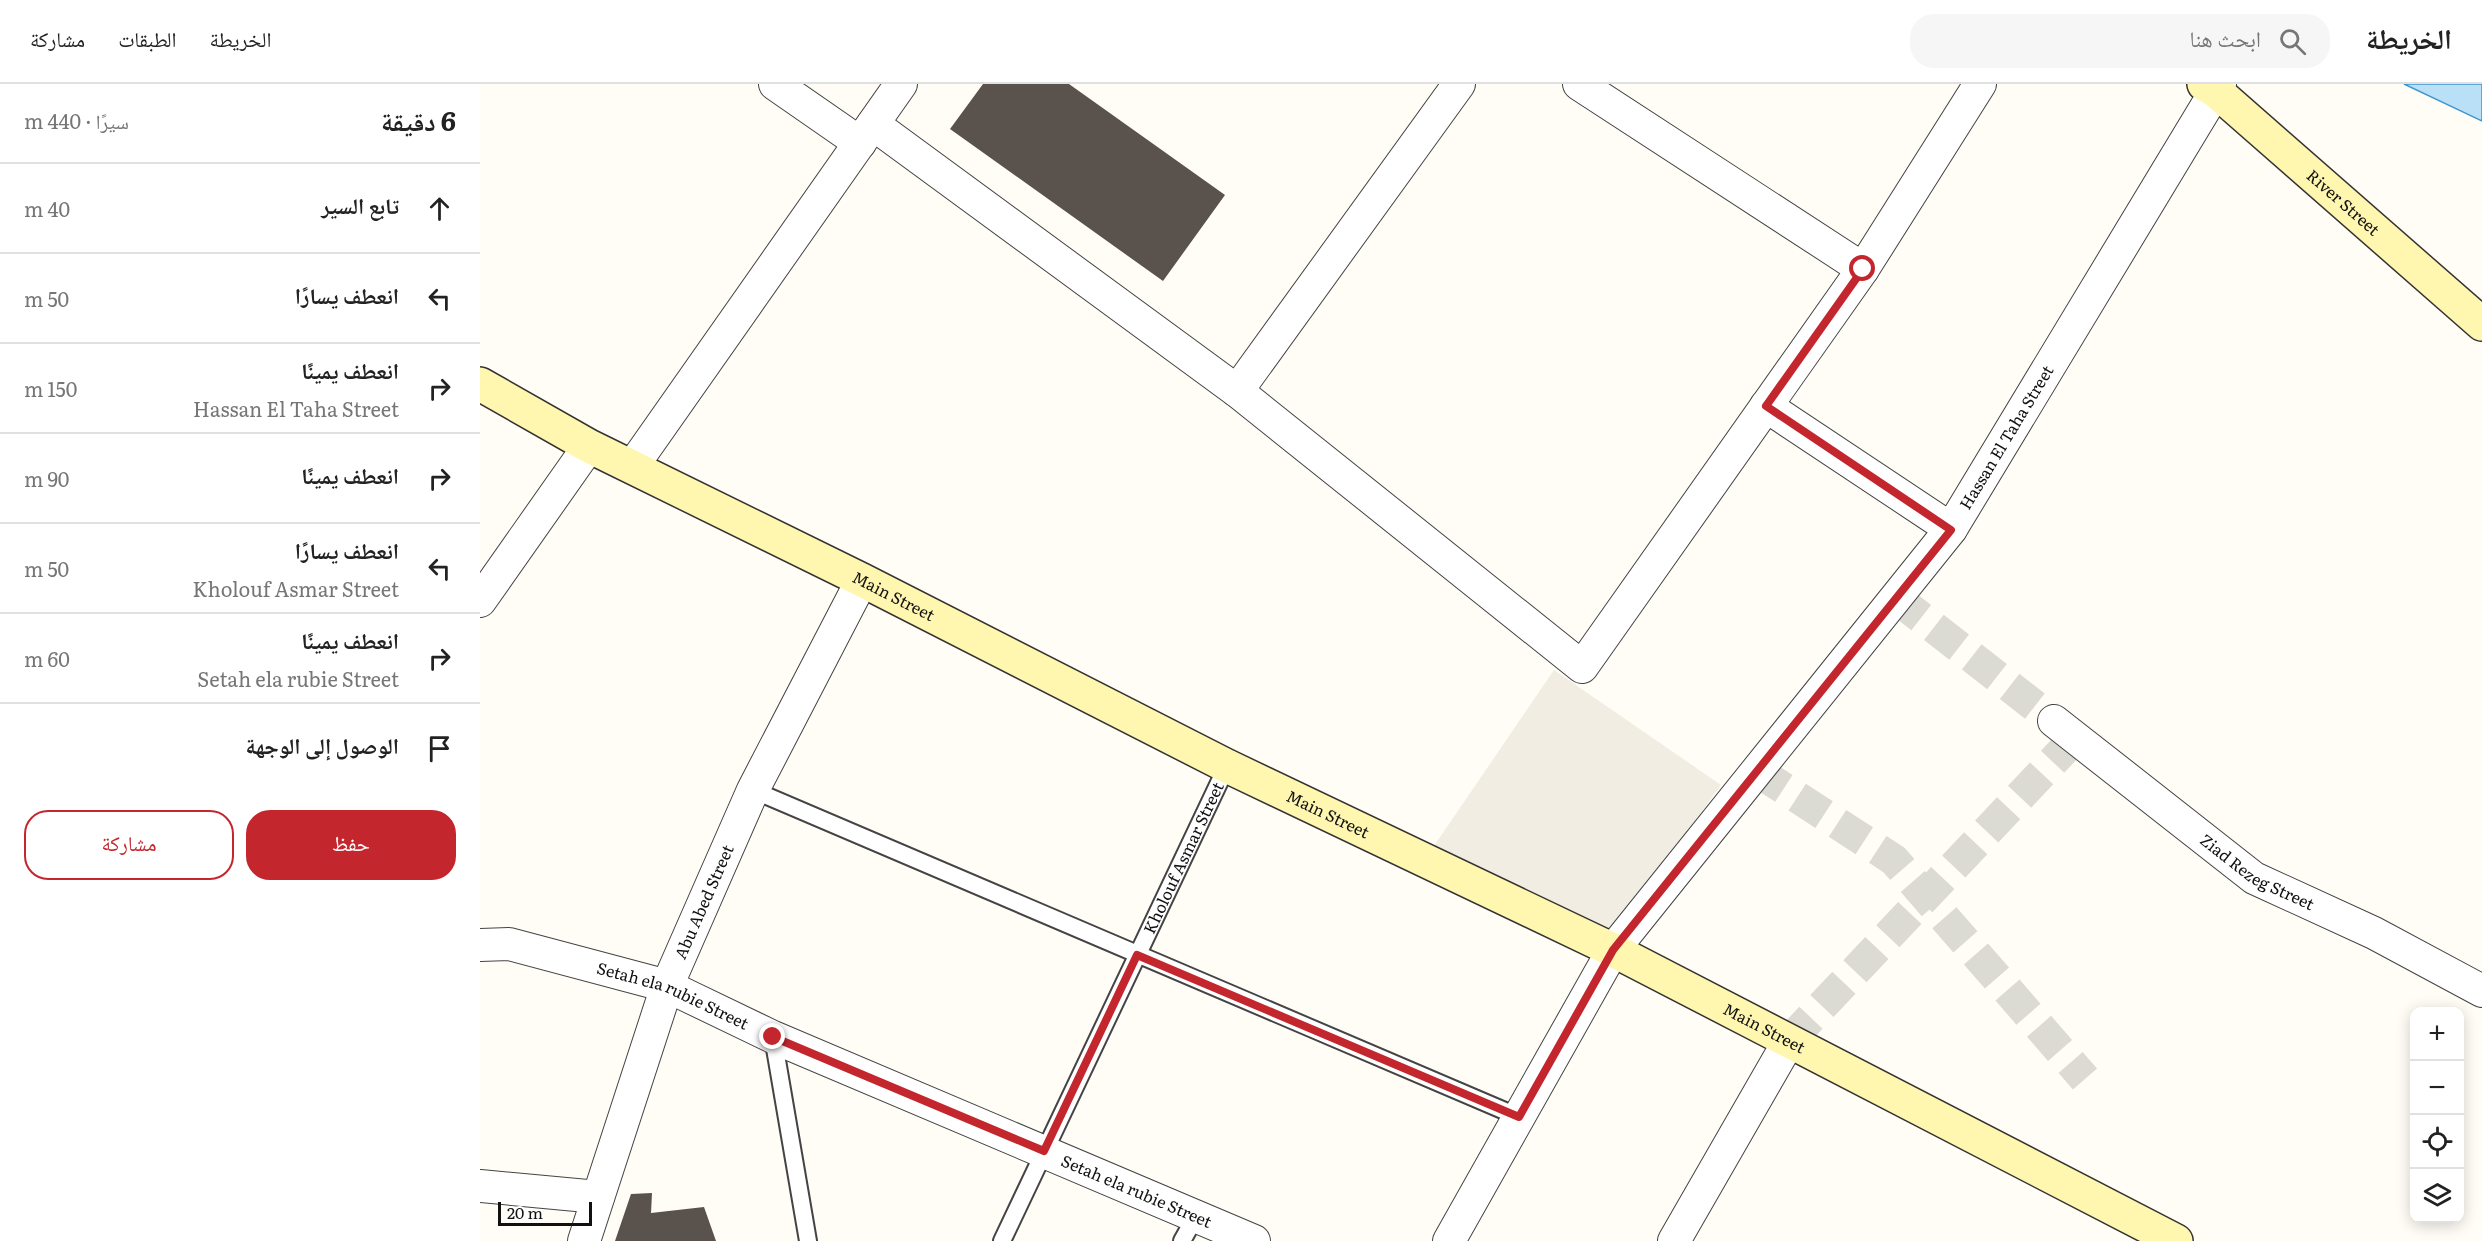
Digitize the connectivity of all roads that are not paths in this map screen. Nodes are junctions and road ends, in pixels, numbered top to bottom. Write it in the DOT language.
graph roads {
  1 [pos="775,84"];
  2 [pos="901,84"];
  3 [pos="1459,84"];
  4 [pos="1579,84"];
  5 [pos="1980,84"];
  6 [pos="2213,86"];
  7 [pos="866,134"];
  8 [pos="1863,269"];
  9 [pos="2482,324"];
  10 [pos="480,384"];
  11 [pos="1237,391"];
  12 [pos="1766,406"];
  13 [pos="589,446"];
  14 [pos="632,467"];
  15 [pos="1951,530"];
  16 [pos="862,580"];
  17 [pos="480,601"];
  18 [pos="2054,721"];
  19 [pos="1227,766"];
  20 [pos="753,790"];
  21 [pos="480,945"];
  22 [pos="1613,950"];
  23 [pos="1137,955"];
  24 [pos="667,986"];
  25 [pos="2482,991"];
  26 [pos="773,1037"];
  27 [pos="1789,1041"];
  28 [pos="1519,1117"];
  29 [pos="1044,1151"];
  30 [pos="480,1186"];
  31 [pos="598,1197"];
  32 [pos="1189,1228"];
  33 [pos="584,1241"];
  34 [pos="808,1241"];
  35 [pos="1002,1241"];
  36 [pos="1254,1241"];
  37 [pos="1449,1241"];
  38 [pos="1674,1241"];
  39 [pos="2176,1241"];
  1 -- 7 [label="street"];
  2 -- 7 [label="street"];
  3 -- 11 [label="street"];
  4 -- 8 [label="street"];
  5 -- 8 [label="street"];
  6 -- 9 [label="main road, River Street"];
  6 -- 15 [label="street, Hassan El Taha Street"];
  7 -- 11 [label="street"];
  7 -- 14 [label="street"];
  8 -- 12 [label="street"];
  10 -- 13 [label="main road, Main Street"];
  11 -- 12 [label="street"];
  12 -- 15 [label="street"];
  13 -- 14 [label="main road, Main Street"];
  13 -- 17 [label="street"];
  14 -- 16 [label="main road, Main Street"];
  15 -- 22 [label="street, Hassan El Taha Street"];
  16 -- 19 [label="main road, Main Street"];
  16 -- 20 [label="street, Abu Abed Street"];
  18 -- 25 [label="street, Ziad Rezeg Street"];
  19 -- 22 [label="main road, Main Street"];
  19 -- 23 [label="lane, Kholouf Asmar Street"];
  20 -- 23 [label="lane"];
  20 -- 24 [label="street, Abu Abed Street"];
  21 -- 24 [label="street, Setah ela rubie Street"];
  22 -- 27 [label="main road, Main Street"];
  22 -- 28 [label="street, Hassan El Taha Street"];
  23 -- 28 [label="lane"];
  23 -- 29 [label="lane, Kholouf Asmar Street"];
  24 -- 26 [label="street, Setah ela rubie Street"];
  24 -- 31 [label="street, Abu Abed Street"];
  26 -- 29 [label="street, Setah ela rubie Street"];
  26 -- 34 [label="lane"];
  27 -- 38 [label="street"];
  27 -- 39 [label="main road, Main Street"];
  28 -- 37 [label="street, Hassan El Taha Street"];
  29 -- 32 [label="street, Setah ela rubie Street"];
  29 -- 35 [label="lane, Kholouf Asmar Street"];
  30 -- 31 [label="street"];
  31 -- 33 [label="street, Abu Abed Street"];
  32 -- 36 [label="street, Setah ela rubie Street"];
}
